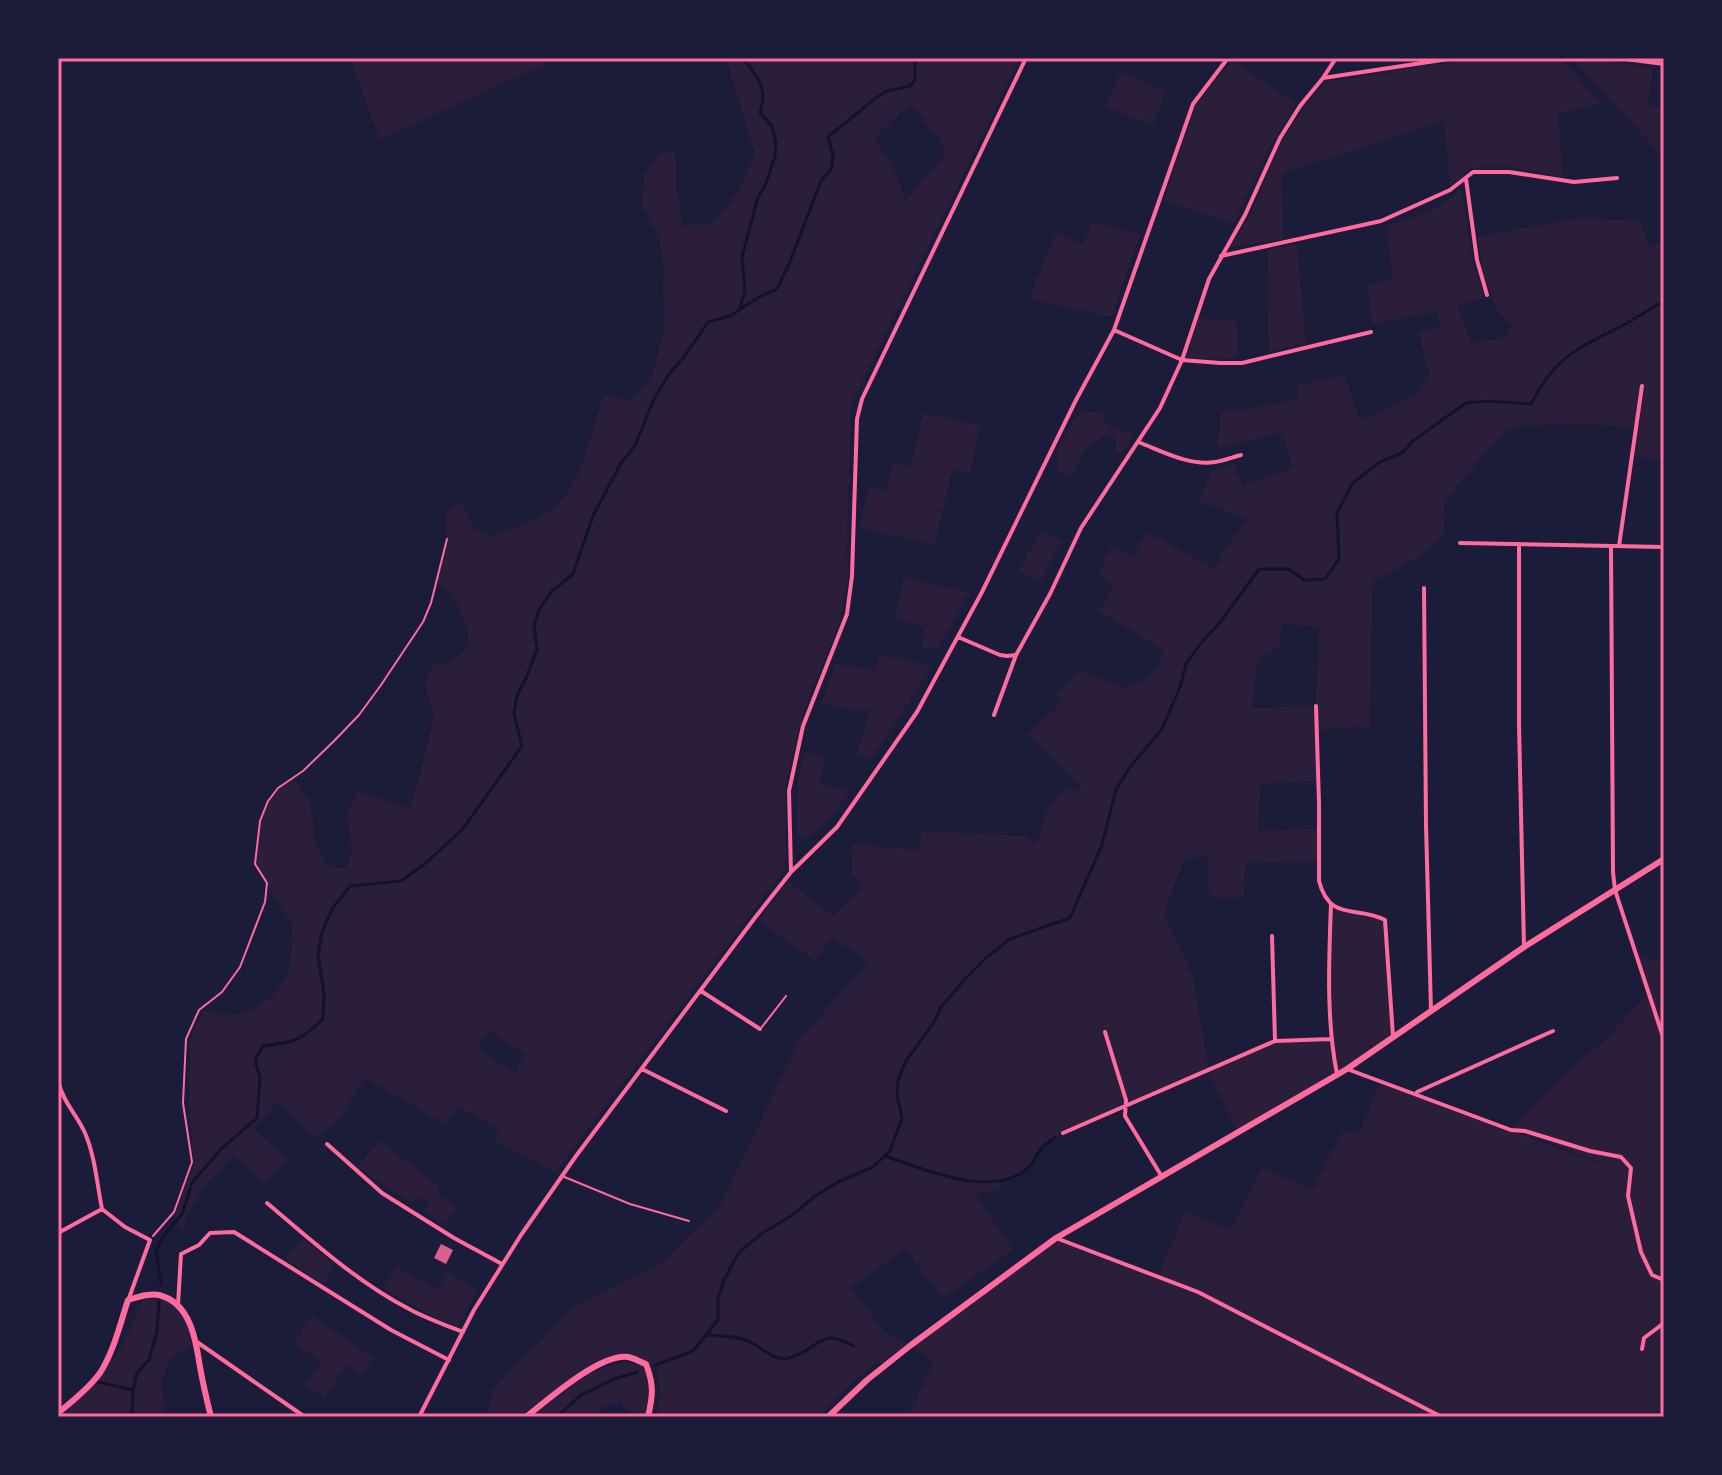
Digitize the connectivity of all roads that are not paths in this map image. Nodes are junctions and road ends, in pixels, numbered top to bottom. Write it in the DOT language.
graph roads {
  1 [pos="1026,58"];
  2 [pos="1228,58"];
  3 [pos="1336,58"];
  4 [pos="1455,58"];
  5 [pos="1618,58"];
  6 [pos="1664,64"];
  7 [pos="1323,78"];
  8 [pos="1465,178"];
  9 [pos="1617,178"];
  10 [pos="1221,256"];
  11 [pos="1487,295"];
  12 [pos="1114,330"];
  13 [pos="1371,332"];
  14 [pos="1182,360"];
  15 [pos="1642,386"];
  16 [pos="1138,442"];
  17 [pos="1241,455"];
  18 [pos="1460,543"];
  19 [pos="1519,544"];
  20 [pos="1611,546"];
  21 [pos="1619,546"];
  22 [pos="1664,547"];
  23 [pos="1424,588"];
  24 [pos="958,637"];
  25 [pos="1016,655"];
  26 [pos="1316,706"];
  27 [pos="994,715"];
  28 [pos="1664,859"];
  29 [pos="791,872"];
  30 [pos="1615,890"];
  31 [pos="1331,904"];
  32 [pos="1272,936"];
  33 [pos="1524,947"];
  34 [pos="701,991"];
  35 [pos="786,996"];
  36 [pos="1431,1011"];
  37 [pos="760,1029"];
  38 [pos="1553,1031"];
  39 [pos="1105,1032"];
  40 [pos="1393,1036"];
  41 [pos="1332,1039"];
  42 [pos="1664,1040"];
  43 [pos="1275,1041"];
  44 [pos="642,1069"];
  45 [pos="1347,1069"];
  46 [pos="1337,1074"];
  47 [pos="58,1081"];
  48 [pos="1415,1093"];
  49 [pos="1125,1106"];
  50 [pos="726,1111"];
  51 [pos="1063,1133"];
  52 [pos="327,1144"];
  53 [pos="562,1176"];
  54 [pos="1162,1177"];
  55 [pos="267,1203"];
  56 [pos="102,1209"];
  57 [pos="689,1221"];
  58 [pos="58,1233"];
  59 [pos="1056,1238"];
  60 [pos="502,1264"];
  61 [pos="1664,1280"];
  62 [pos="128,1300"];
  63 [pos="178,1305"];
  64 [pos="1664,1323"];
  65 [pos="463,1332"];
  66 [pos="197,1342"];
  67 [pos="1642,1349"];
  68 [pos="449,1360"];
  69 [pos="58,1413"];
  70 [pos="211,1417"];
  71 [pos="305,1417"];
  72 [pos="419,1417"];
  73 [pos="526,1417"];
  74 [pos="648,1417"];
  75 [pos="828,1417"];
  76 [pos="1442,1417"];
  1 -- 29 [label="street"];
  2 -- 12 [label="street"];
  3 -- 7 [label="street"];
  4 -- 7 [label="street"];
  5 -- 6 [label="street"];
  7 -- 10 [label="street"];
  8 -- 9 [label="street"];
  8 -- 10 [label="street"];
  8 -- 11 [label="street"];
  10 -- 14 [label="street"];
  12 -- 14 [label="street"];
  12 -- 24 [label="street"];
  13 -- 14 [label="street"];
  14 -- 16 [label="street"];
  15 -- 21 [label="street"];
  16 -- 17 [label="street"];
  16 -- 25 [label="street"];
  18 -- 19 [label="street"];
  19 -- 20 [label="street"];
  19 -- 33 [label="street"];
  20 -- 21 [label="street"];
  20 -- 30 [label="street"];
  21 -- 22 [label="street"];
  23 -- 36 [label="street"];
  24 -- 25 [label="street"];
  24 -- 29 [label="street"];
  25 -- 27 [label="street"];
  26 -- 31 [label="street"];
  28 -- 30 [label="street"];
  29 -- 34 [label="street"];
  30 -- 33 [label="street"];
  30 -- 42 [label="street"];
  31 -- 40 [label="street"];
  31 -- 41 [label="street"];
  32 -- 43 [label="street"];
  33 -- 36 [label="street"];
  34 -- 37 [label="street"];
  34 -- 44 [label="street"];
  35 -- 37 [label="lane"];
  36 -- 40 [label="street"];
  38 -- 48 [label="street"];
  39 -- 49 [label="street"];
  40 -- 45 [label="street"];
  41 -- 43 [label="street"];
  41 -- 46 [label="street"];
  43 -- 49 [label="street"];
  44 -- 50 [label="street"];
  44 -- 53 [label="street"];
  45 -- 46 [label="street"];
  45 -- 48 [label="street"];
  46 -- 54 [label="street"];
  47 -- 56 [label="street"];
  48 -- 61 [label="street"];
  49 -- 51 [label="street"];
  49 -- 54 [label="street"];
  52 -- 60 [label="street"];
  53 -- 57 [label="lane"];
  53 -- 60 [label="street"];
  54 -- 59 [label="street"];
  55 -- 65 [label="street"];
  56 -- 58 [label="street"];
  56 -- 62 [label="street"];
  59 -- 75 [label="street"];
  59 -- 76 [label="street"];
  60 -- 65 [label="street"];
  62 -- 63 [label="street"];
  62 -- 69 [label="street"];
  63 -- 66 [label="street"];
  63 -- 68 [label="street"];
  64 -- 67 [label="street"];
  65 -- 68 [label="street"];
  66 -- 70 [label="street"];
  66 -- 71 [label="street"];
  68 -- 72 [label="street"];
  73 -- 74 [label="street"];
}
